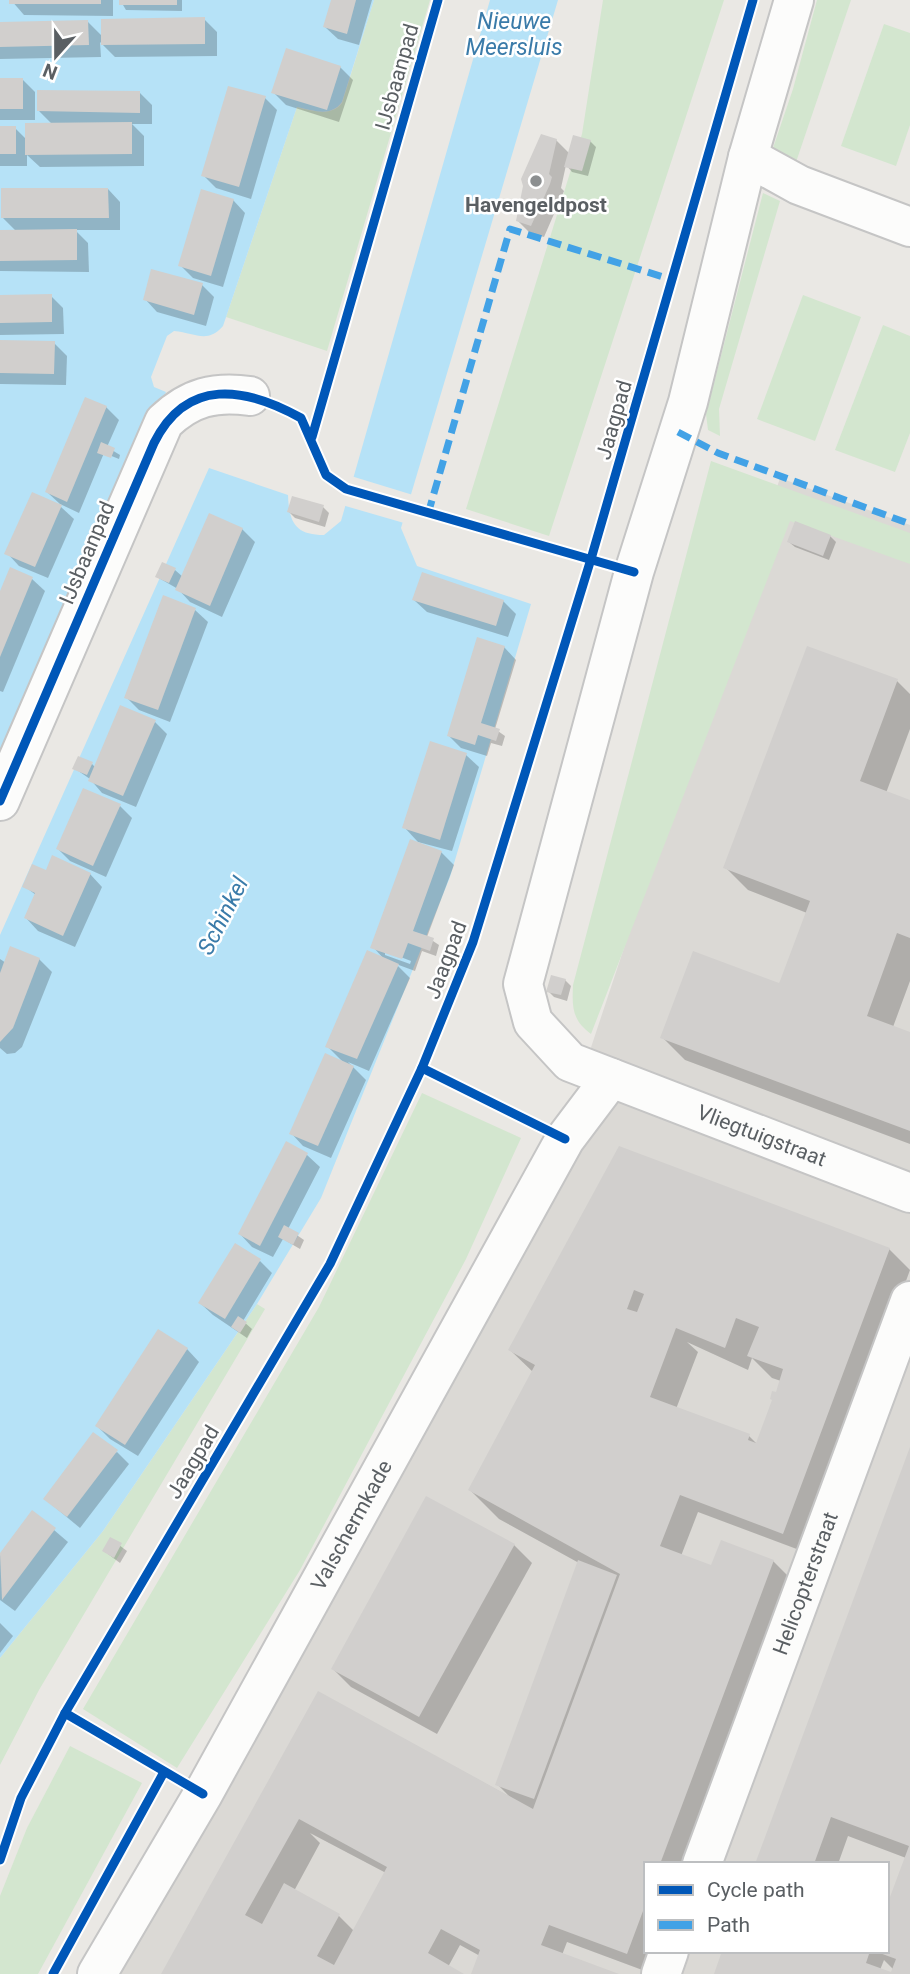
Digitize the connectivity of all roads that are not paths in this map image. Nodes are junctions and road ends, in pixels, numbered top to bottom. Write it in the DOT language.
graph roads {
  1 [pos="794,0"];
  2 [pos="748,157"];
  3 [pos="910,227"];
  4 [pos="250,396"];
  5 [pos="0,801"];
  6 [pos="611,1078"];
  7 [pos="910,1193"];
  8 [pos="910,1301"];
  9 [pos="703,1862"];
  10 [pos="669,1953"];
  11 [pos="97,1974"];
  12 [pos="661,1974"];
  1 -- 2 [label="street"];
  2 -- 3 [label="street"];
  2 -- 6 [label="street"];
  4 -- 5 [label="street, IJsbaanpad"];
  6 -- 7 [label="street, Vliegtuigstraat"];
  6 -- 11 [label="street, Valschermkade"];
  8 -- 9 [label="street, Helicopterstraat"];
  10 -- 12 [label="street"];
}
